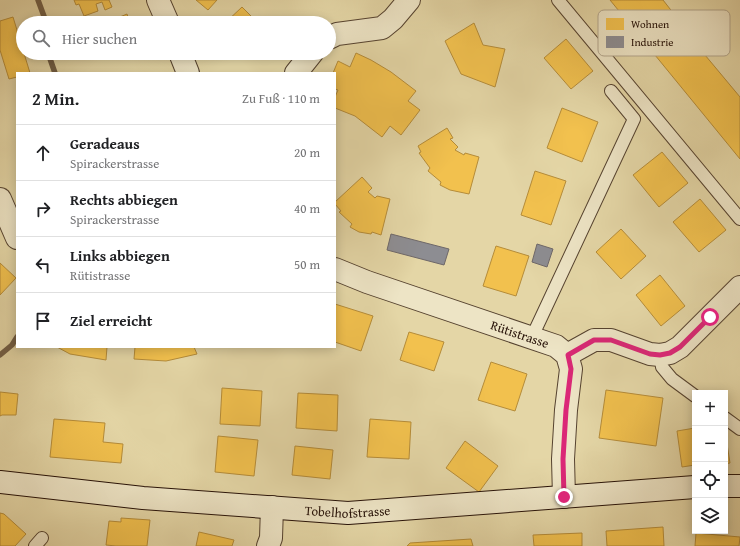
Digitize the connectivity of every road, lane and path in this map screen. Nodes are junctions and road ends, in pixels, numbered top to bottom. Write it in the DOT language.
graph roads {
  1 [pos="158,0"];
  2 [pos="409,0"];
  3 [pos="558,0"];
  4 [pos="165,16"];
  5 [pos="336,34"];
  6 [pos="598,48"];
  7 [pos="605,56"];
  8 [pos="183,60"];
  9 [pos="306,60"];
  10 [pos="188,72"];
  11 [pos="297,72"];
  12 [pos="611,91"];
  13 [pos="0,199"];
  14 [pos="740,219"];
  15 [pos="16,236"];
  16 [pos="336,269"];
  17 [pos="740,287"];
  18 [pos="532,337"];
  19 [pos="568,355"];
  20 [pos="660,355"];
  21 [pos="692,394"];
  22 [pos="728,420"];
  23 [pos="740,429"];
  24 [pos="0,482"];
  25 [pos="728,486"];
  26 [pos="740,486"];
  27 [pos="692,487"];
  28 [pos="564,497"];
  29 [pos="272,507"];
  30 [pos="268,546"];
  1 -- 4 [label="street"];
  2 -- 5 [label="street"];
  3 -- 6 [label="lane"];
  7 -- 14 [label="lane"];
  8 -- 10 [label="street"];
  9 -- 11 [label="street"];
  12 -- 18 [label="lane"];
  13 -- 15 [label="street"];
  16 -- 18 [label="street, Rütistrasse"];
  17 -- 20 [label="street"];
  18 -- 19 [label="street, Rütistrasse"];
  19 -- 20 [label="street"];
  19 -- 28 [label="street"];
  20 -- 21 [label="lane"];
  22 -- 23 [label="lane"];
  24 -- 29 [label="street, Tobelhofstrasse"];
  25 -- 26 [label="street"];
  27 -- 28 [label="street, Tobelhofstrasse"];
  28 -- 29 [label="street, Tobelhofstrasse"];
  29 -- 30 [label="street"];
}
